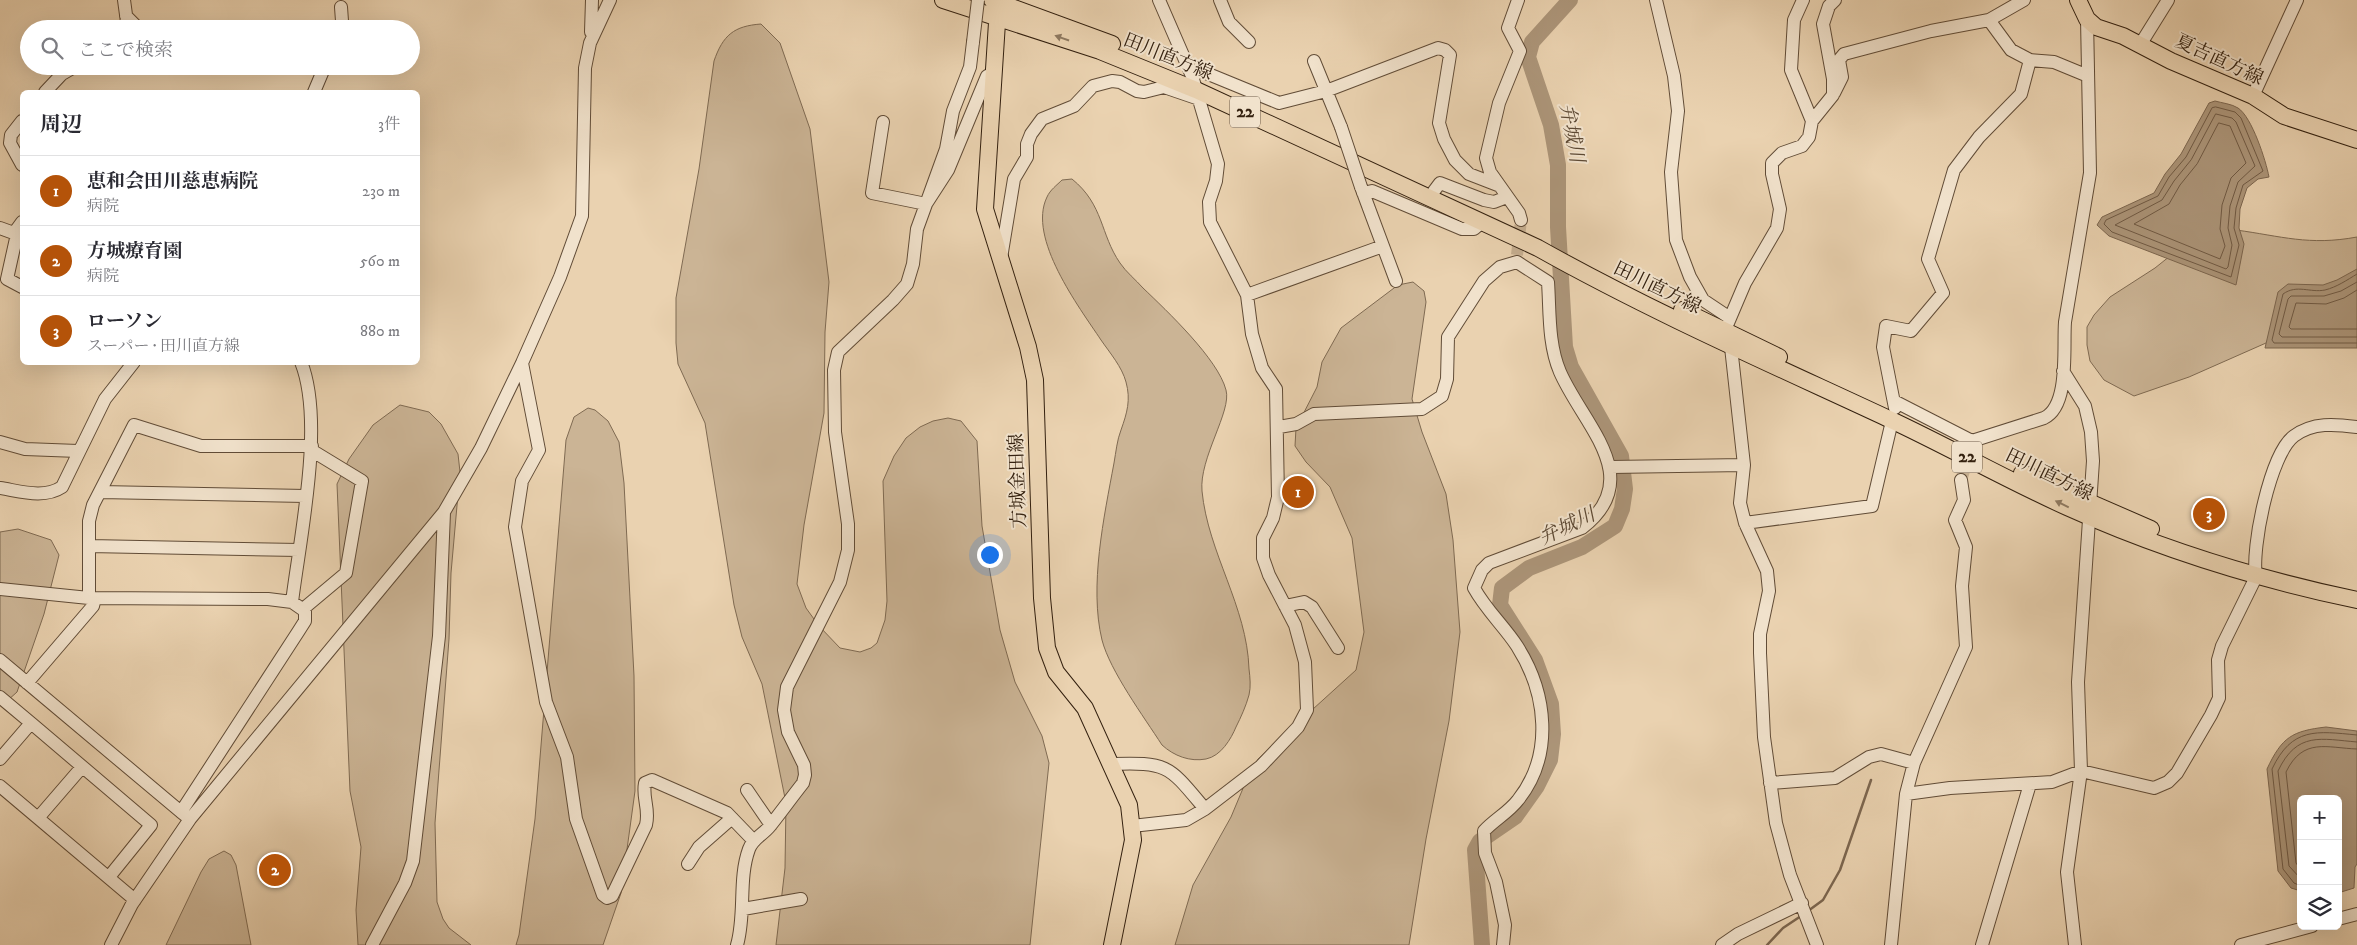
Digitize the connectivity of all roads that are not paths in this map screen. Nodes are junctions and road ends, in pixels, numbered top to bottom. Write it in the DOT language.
graph roads {
  1 [pos="124,0"];
  2 [pos="610,0"];
  3 [pos="943,0"];
  4 [pos="978,0"];
  5 [pos="1159,0"];
  6 [pos="1220,0"];
  7 [pos="1518,0"];
  8 [pos="1656,0"];
  9 [pos="1803,0"];
  10 [pos="1836,0"];
  11 [pos="2080,0"];
  12 [pos="2168,0"];
  13 [pos="2297,0"];
  14 [pos="592,2"];
  15 [pos="2017,2"];
  16 [pos="997,4"];
  17 [pos="341,7"];
  18 [pos="2087,19"];
  19 [pos="125,20"];
  20 [pos="342,20"];
  21 [pos="1989,20"];
  22 [pos="1249,42"];
  23 [pos="590,43"];
  24 [pos="2140,45"];
  25 [pos="2030,60"];
  26 [pos="1314,61"];
  27 [pos="993,73"];
  28 [pos="61,75"];
  29 [pos="321,75"];
  30 [pos="2088,76"];
  31 [pos="1196,88"];
  32 [pos="47,90"];
  33 [pos="315,90"];
  34 [pos="1326,91"];
  35 [pos="1833,95"];
  36 [pos="2253,96"];
  37 [pos="1812,121"];
  38 [pos="883,122"];
  39 [pos="20,124"];
  40 [pos="2357,140"];
  41 [pos="20,160"];
  42 [pos="1500,186"];
  43 [pos="1362,190"];
  44 [pos="1434,191"];
  45 [pos="1507,197"];
  46 [pos="926,204"];
  47 [pos="1520,220"];
  48 [pos="1481,223"];
  49 [pos="0,228"];
  50 [pos="18,234"];
  51 [pos="1383,246"];
  52 [pos="1540,246"];
  53 [pos="1001,260"];
  54 [pos="1594,274"];
  55 [pos="1396,281"];
  56 [pos="20,285"];
  57 [pos="1246,295"];
  58 [pos="1727,324"];
  59 [pos="1731,347"];
  60 [pos="522,363"];
  61 [pos="132,365"];
  62 [pos="302,365"];
  63 [pos="2063,371"];
  64 [pos="1894,411"];
  65 [pos="1278,427"];
  66 [pos="2357,427"];
  67 [pos="0,442"];
  68 [pos="1971,446"];
  69 [pos="311,448"];
  70 [pos="78,451"];
  71 [pos="1744,465"];
  72 [pos="1613,467"];
  73 [pos="1961,480"];
  74 [pos="0,488"];
  75 [pos="100,492"];
  76 [pos="305,496"];
  77 [pos="2090,510"];
  78 [pos="444,512"];
  79 [pos="1745,523"];
  80 [pos="89,546"];
  81 [pos="299,550"];
  82 [pos="2255,571"];
  83 [pos="0,589"];
  84 [pos="2357,590"];
  85 [pos="92,598"];
  86 [pos="2357,600"];
  87 [pos="292,602"];
  88 [pos="1285,606"];
  89 [pos="303,609"];
  90 [pos="1338,648"];
  91 [pos="0,660"];
  92 [pos="27,683"];
  93 [pos="0,697"];
  94 [pos="31,723"];
  95 [pos="0,759"];
  96 [pos="1914,763"];
  97 [pos="1111,764"];
  98 [pos="82,767"];
  99 [pos="2081,771"];
  100 [pos="1770,783"];
  101 [pos="2030,784"];
  102 [pos="0,786"];
  103 [pos="747,790"];
  104 [pos="1906,794"];
  105 [pos="1206,809"];
  106 [pos="186,816"];
  107 [pos="38,818"];
  108 [pos="732,818"];
  109 [pos="771,825"];
  110 [pos="1132,826"];
  111 [pos="753,840"];
  112 [pos="688,864"];
  113 [pos="109,878"];
  114 [pos="801,899"];
  115 [pos="135,900"];
  116 [pos="1802,903"];
  117 [pos="743,909"];
  118 [pos="2357,914"];
  119 [pos="2342,918"];
  120 [pos="2297,930"];
  121 [pos="112,945"];
  122 [pos="372,945"];
  123 [pos="737,945"];
  124 [pos="1112,945"];
  125 [pos="1504,945"];
  126 [pos="1722,945"];
  127 [pos="1817,945"];
  128 [pos="1891,945"];
  129 [pos="1982,945"];
  130 [pos="2075,945"];
  131 [pos="2241,945"];
  1 -- 19 [label="street"];
  2 -- 23 [label="street"];
  3 -- 16 [label="main road, 田川直方線 / 22"];
  4 -- 46 [label="street, bridge"];
  5 -- 31 [label="street"];
  6 -- 22 [label="street"];
  7 -- 42 [label="street"];
  8 -- 58 [label="street"];
  9 -- 37 [label="street"];
  10 -- 35 [label="street"];
  11 -- 18 [label="main road"];
  12 -- 24 [label="street"];
  13 -- 36 [label="street"];
  14 -- 23 [label="street"];
  15 -- 21 [label="street"];
  16 -- 27 [label="main road, 方城金田線"];
  16 -- 31 [label="main road, 田川直方線 / 22"];
  17 -- 20 [label="street"];
  18 -- 24 [label="main road, 夏吉直方線"];
  18 -- 30 [label="street"];
  21 -- 25 [label="street"];
  21 -- 35 [label="street"];
  23 -- 60 [label="street"];
  24 -- 36 [label="main road, 夏吉直方線"];
  25 -- 30 [label="street"];
  25 -- 64 [label="street"];
  26 -- 34 [label="street"];
  27 -- 46 [label="street"];
  27 -- 53 [label="main road, 方城金田線"];
  28 -- 32 [label="street"];
  29 -- 33 [label="street"];
  30 -- 63 [label="street"];
  31 -- 34 [label="street"];
  31 -- 44 [label="main road, 田川直方線 / 22"];
  31 -- 48 [label="main road, 田川直方線 / 22"];
  31 -- 53 [label="street"];
  31 -- 57 [label="street"];
  34 -- 42 [label="street"];
  34 -- 43 [label="street, bridge"];
  35 -- 37 [label="street"];
  36 -- 40 [label="main road, 夏吉直方線"];
  37 -- 58 [label="street"];
  38 -- 46 [label="street"];
  39 -- 41 [label="street"];
  42 -- 45 [label="street"];
  43 -- 48 [label="street"];
  43 -- 51 [label="street"];
  44 -- 45 [label="street"];
  44 -- 52 [label="main road, 田川直方線 / 22"];
  45 -- 47 [label="street"];
  46 -- 109 [label="street"];
  48 -- 52 [label="main road, 田川直方線 / 22"];
  49 -- 50 [label="street"];
  50 -- 56 [label="street"];
  51 -- 55 [label="street"];
  51 -- 57 [label="street"];
  52 -- 54 [label="main road, 田川直方線 / 22"];
  53 -- 97 [label="main road, 方城金田線"];
  54 -- 58 [label="main road, 田川直方線 / 22"];
  54 -- 59 [label="main road, 田川直方線 / 22"];
  57 -- 65 [label="street"];
  58 -- 59 [label="street"];
  58 -- 64 [label="main road, 田川直方線 / 22"];
  59 -- 64 [label="main road, 田川直方線 / 22"];
  59 -- 71 [label="street"];
  60 -- 78 [label="street"];
  60 -- 108 [label="street"];
  61 -- 70 [label="street"];
  62 -- 69 [label="street"];
  63 -- 68 [label="street"];
  63 -- 77 [label="street"];
  64 -- 68 [label="main road, 田川直方線 / 22"];
  77 -- 64 [label="main road, 田川直方線 / 22, one-way"];
  64 -- 79 [label="street"];
  65 -- 72 [label="street"];
  65 -- 88 [label="street"];
  66 -- 82 [label="street"];
  67 -- 70 [label="street"];
  68 -- 77 [label="main road, 田川直方線 / 22"];
  69 -- 75 [label="street"];
  69 -- 76 [label="street"];
  69 -- 89 [label="street"];
  70 -- 74 [label="street"];
  71 -- 72 [label="street"];
  71 -- 79 [label="street"];
  72 -- 125 [label="street"];
  73 -- 96 [label="street"];
  75 -- 76 [label="street"];
  75 -- 80 [label="street"];
  76 -- 81 [label="street"];
  77 -- 82 [label="main road, 田川直方線 / 22"];
  77 -- 99 [label="street"];
  78 -- 106 [label="street"];
  78 -- 122 [label="street"];
  79 -- 100 [label="street"];
  80 -- 81 [label="street"];
  80 -- 85 [label="street"];
  81 -- 87 [label="street"];
  82 -- 84 [label="main road, 田川直方線 / 22"];
  82 -- 86 [label="main road, 田川直方線 / 22"];
  82 -- 99 [label="street"];
  83 -- 85 [label="street"];
  85 -- 87 [label="street"];
  85 -- 92 [label="street"];
  87 -- 89 [label="street"];
  88 -- 90 [label="street"];
  88 -- 105 [label="street"];
  89 -- 106 [label="street"];
  91 -- 92 [label="street"];
  92 -- 106 [label="street"];
  93 -- 94 [label="street"];
  94 -- 95 [label="street"];
  94 -- 98 [label="street"];
  96 -- 100 [label="street"];
  96 -- 104 [label="street"];
  97 -- 105 [label="street"];
  97 -- 110 [label="main road, 方城金田線"];
  98 -- 107 [label="street"];
  98 -- 113 [label="street"];
  99 -- 101 [label="street"];
  99 -- 130 [label="street"];
  100 -- 116 [label="street"];
  101 -- 104 [label="street"];
  101 -- 129 [label="street"];
  102 -- 107 [label="street"];
  103 -- 109 [label="street"];
  104 -- 128 [label="street"];
  105 -- 110 [label="street"];
  106 -- 115 [label="street"];
  107 -- 113 [label="street"];
  108 -- 111 [label="street"];
  108 -- 112 [label="street"];
  109 -- 111 [label="street"];
  110 -- 124 [label="main road, 方城金田線"];
  111 -- 117 [label="street"];
  113 -- 115 [label="street"];
  114 -- 117 [label="street"];
  115 -- 121 [label="street"];
  116 -- 126 [label="street"];
  116 -- 127 [label="street"];
  117 -- 123 [label="street"];
  118 -- 119 [label="street"];
  120 -- 131 [label="street"];
}
